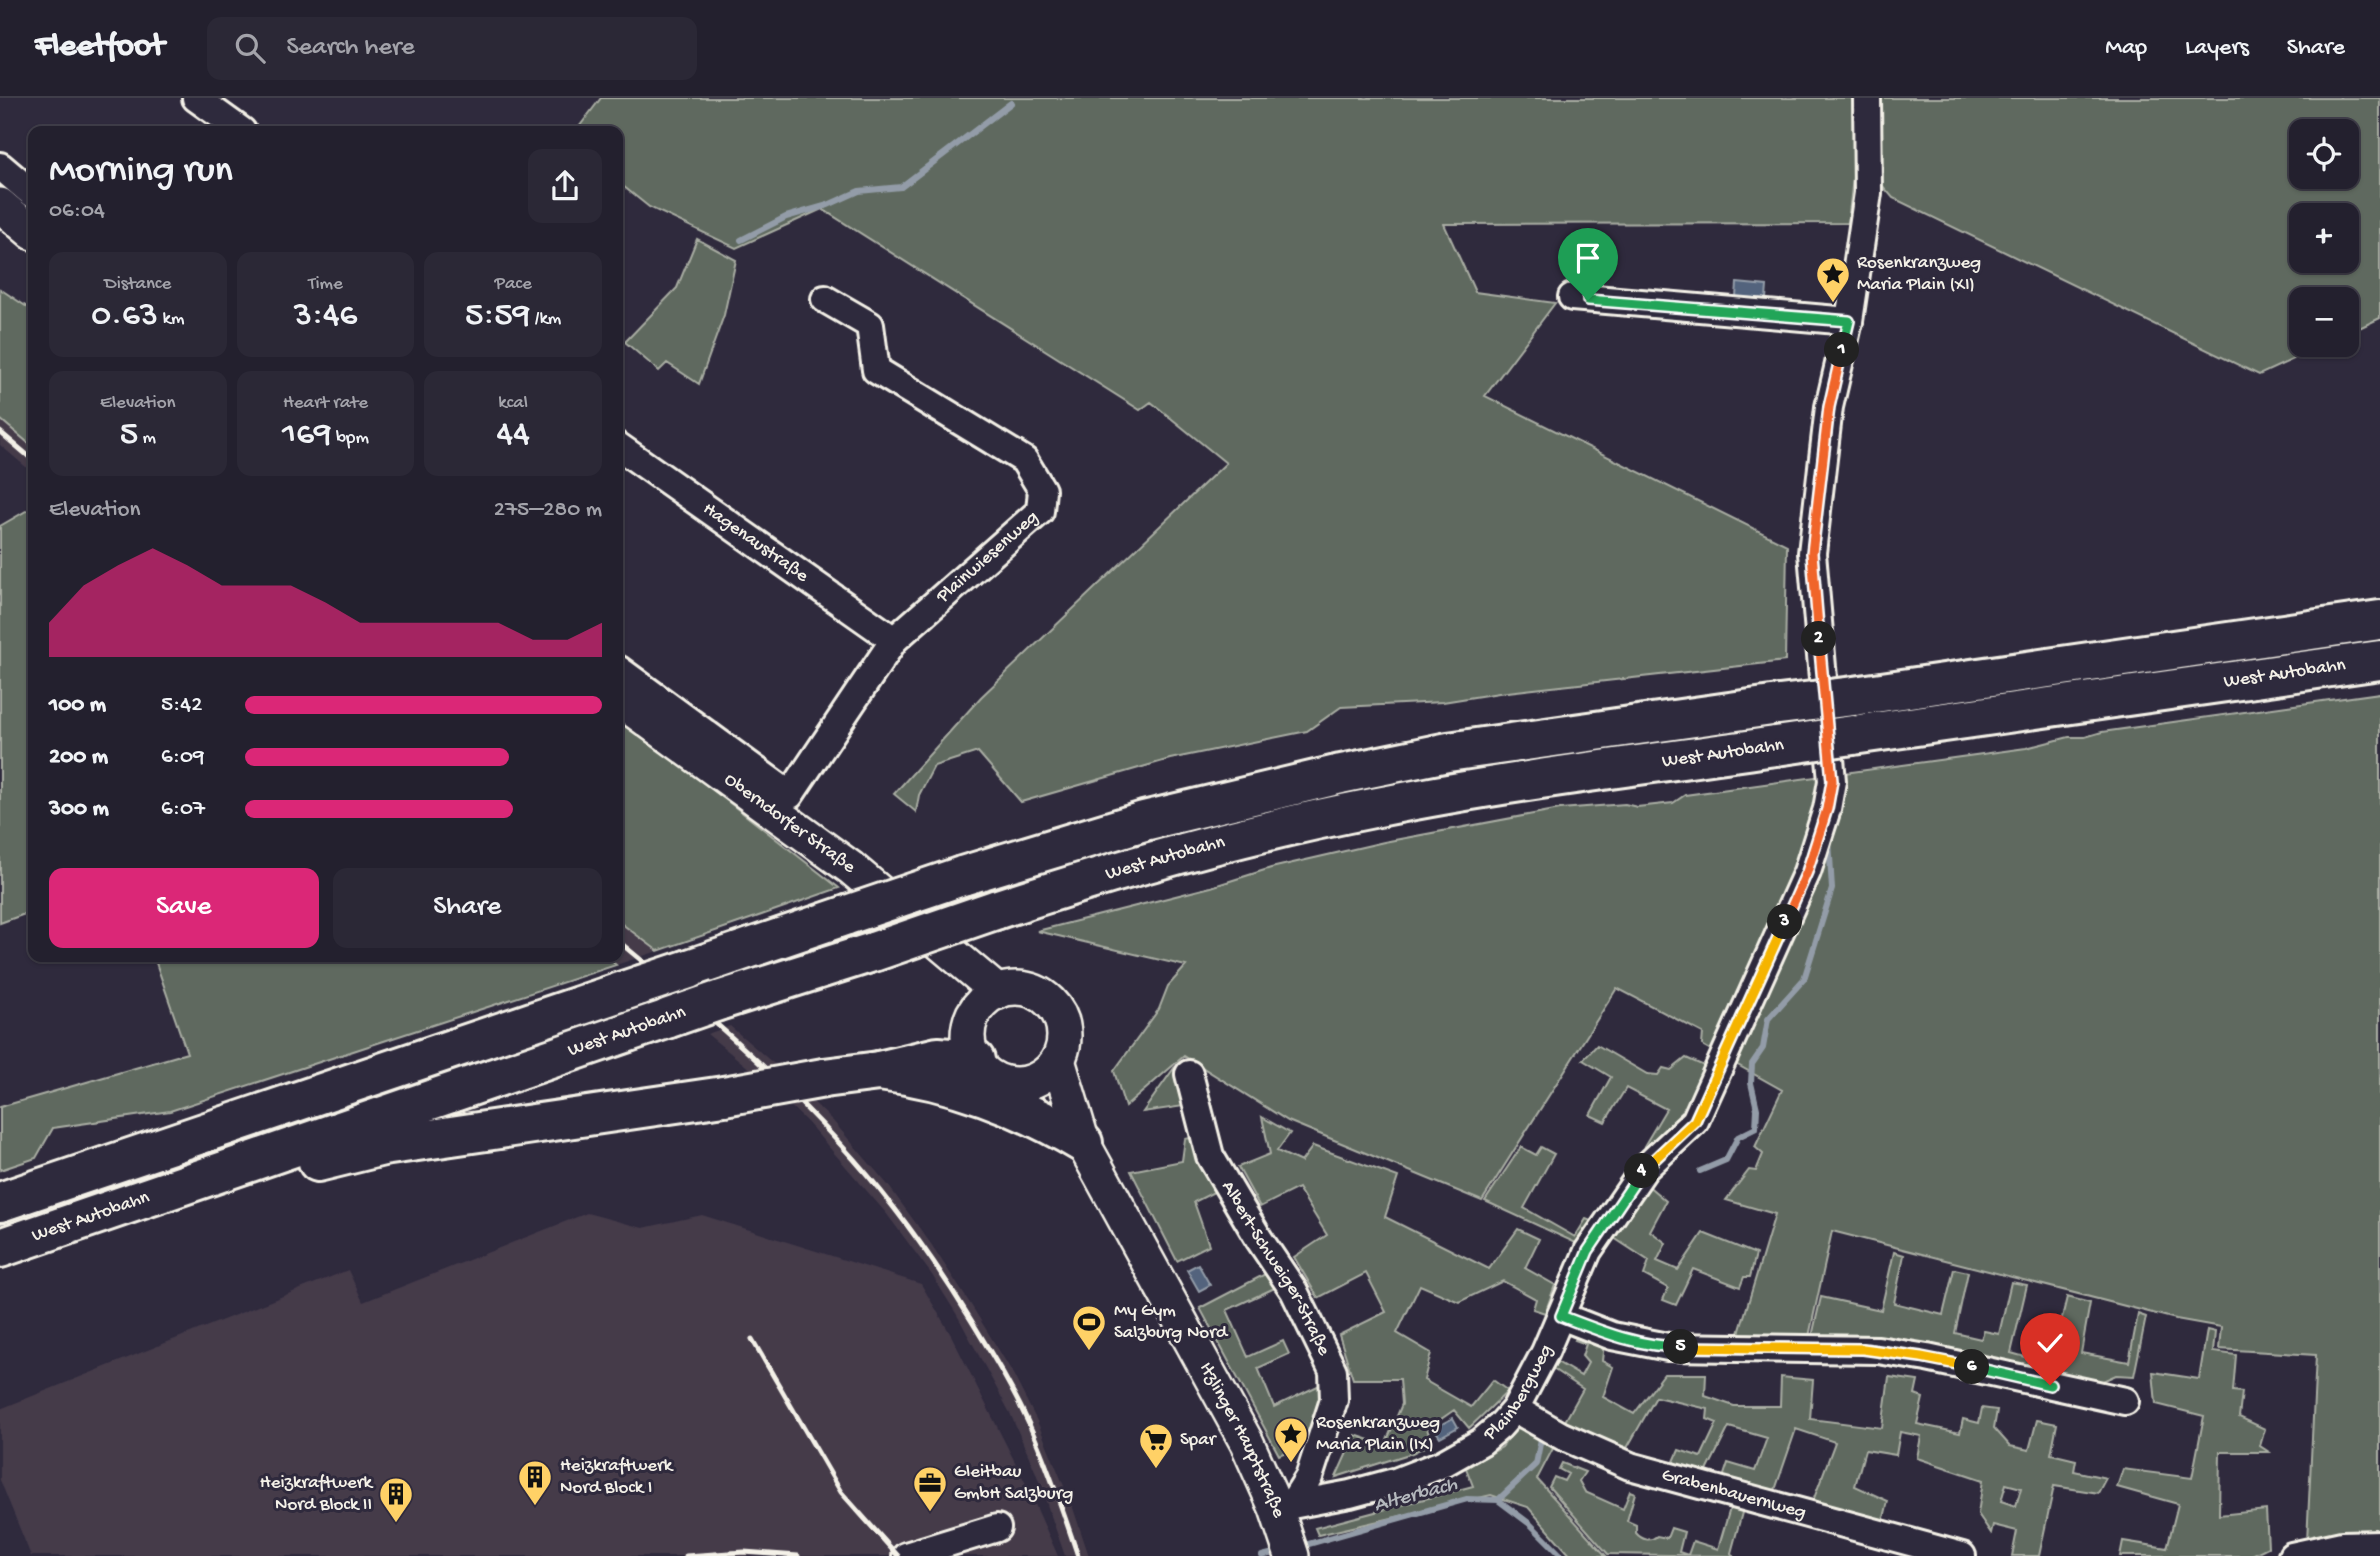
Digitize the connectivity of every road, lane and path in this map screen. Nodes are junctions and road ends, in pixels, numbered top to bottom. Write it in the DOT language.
graph roads {
  1 [pos="196,98"];
  2 [pos="1867,98"];
  3 [pos="235,126"];
  4 [pos="0,166"];
  5 [pos="28,190"];
  6 [pos="0,205"];
  7 [pos="28,228"];
  8 [pos="1572,297"];
  9 [pos="825,299"];
  10 [pos="1849,321"];
  11 [pos="623,450"];
  12 [pos="2380,620"];
  13 [pos="894,640"];
  14 [pos="2380,660"];
  15 [pos="623,673"];
  16 [pos="623,703"];
  17 [pos="790,795"];
  18 [pos="986,1003"];
  19 [pos="975,1059"];
  20 [pos="1058,1060"];
  21 [pos="879,1071"];
  22 [pos="1189,1074"];
  23 [pos="1029,1083"];
  24 [pos="1083,1143"];
  25 [pos="219,1172"];
  26 [pos="0,1202"];
  27 [pos="0,1248"];
  28 [pos="1561,1316"];
  29 [pos="2125,1401"];
  30 [pos="1515,1409"];
  31 [pos="1286,1523"];
  32 [pos="997,1528"];
  33 [pos="2380,1544"];
  34 [pos="906,1556"];
  35 [pos="1962,1556"];
  36 [pos="2292,1556"];
  1 -- 3 [label="street"];
  2 -- 10 [label="street, Plainbergweg"];
  4 -- 5 [label="street"];
  6 -- 7 [label="main road"];
  8 -- 10 [label="street"];
  9 -- 13 [label="street, Plainwiesenweg"];
  10 -- 28 [label="street, Plainbergweg"];
  11 -- 13 [label="street, Hagenaustraße"];
  12 -- 26 [label="highway, West Autobahn, bridge"];
  13 -- 17 [label="street, Plainwiesenweg"];
  14 -- 25 [label="highway, West Autobahn, bridge"];
  15 -- 17 [label="street, Oberndorfer Straße"];
  16 -- 18 [label="main road, Oberndorfer Straße"];
  18 -- 19 [label="main road"];
  18 -- 20 [label="main road"];
  19 -- 21 [label="highway"];
  19 -- 23 [label="main road"];
  20 -- 23 [label="main road"];
  20 -- 24 [label="main road"];
  21 -- 24 [label="highway"];
  21 -- 25 [label="highway, bridge"];
  22 -- 31 [label="street, Albert-Schweiger-Straße"];
  23 -- 24 [label="main road"];
  24 -- 31 [label="main road, Itzlinger Hauptstraße"];
  25 -- 27 [label="highway, West Autobahn"];
  28 -- 29 [label="street"];
  28 -- 30 [label="street, Plainbergweg"];
  30 -- 31 [label="street, Plainbergweg"];
  30 -- 35 [label="street, Grabenbauernweg"];
  32 -- 34 [label="street"];
  33 -- 36 [label="street"];
}
